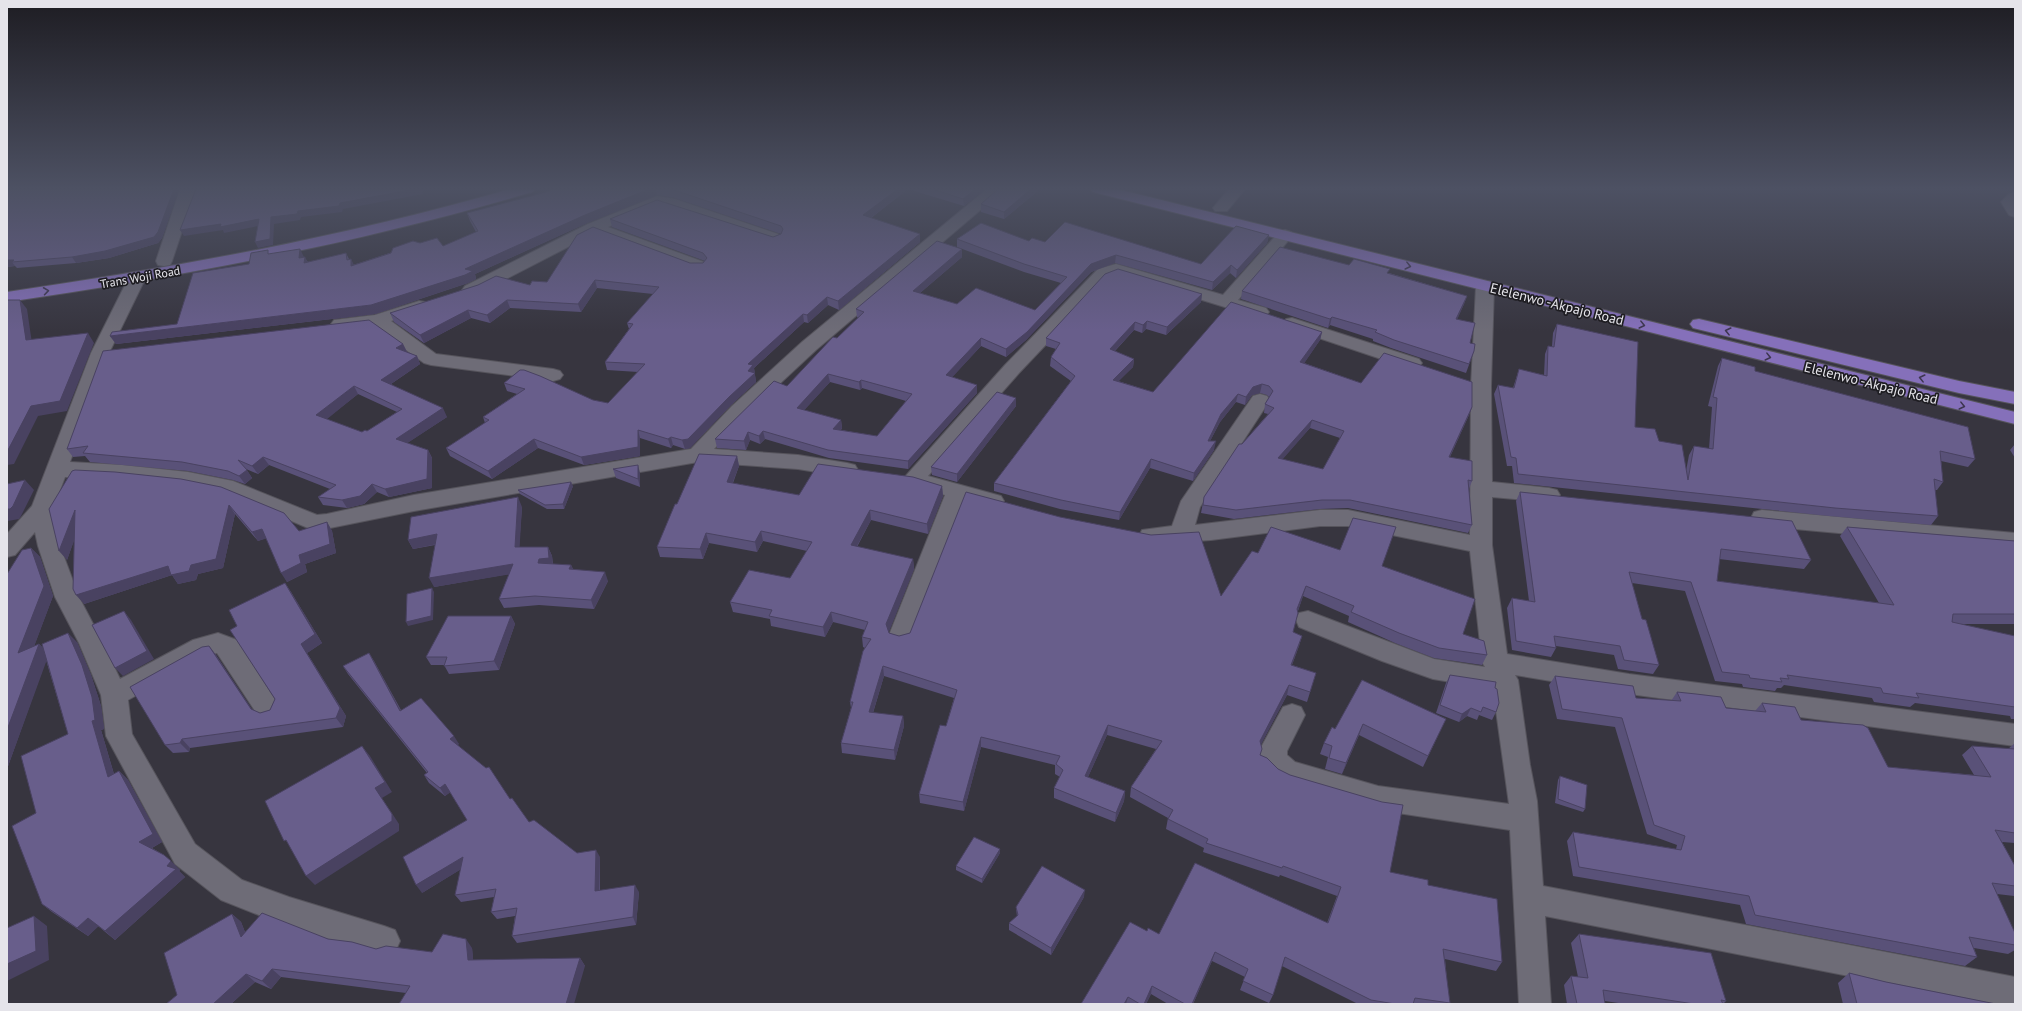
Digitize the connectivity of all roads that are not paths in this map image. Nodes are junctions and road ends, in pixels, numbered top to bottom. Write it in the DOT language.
graph roads {
  1 [pos="172,236"];
  2 [pos="298,236"];
  3 [pos="348,236"];
  4 [pos="576,236"];
  5 [pos="618,236"];
  6 [pos="770,236"];
  7 [pos="940,236"];
  8 [pos="1284,236"];
  9 [pos="1290,236"];
  10 [pos="1337,236"];
  11 [pos="775,238"];
  12 [pos="164,261"];
  13 [pos="698,266"];
  14 [pos="137,277"];
  15 [pos="7,285"];
  16 [pos="1485,286"];
  17 [pos="7,297"];
  18 [pos="1228,302"];
  19 [pos="377,320"];
  20 [pos="322,326"];
  21 [pos="124,351"];
  22 [pos="100,354"];
  23 [pos="1429,369"];
  24 [pos="553,375"];
  25 [pos="2015,398"];
  26 [pos="1260,400"];
  27 [pos="2015,418"];
  28 [pos="698,455"];
  29 [pos="55,470"];
  30 [pos="868,473"];
  31 [pos="891,476"];
  32 [pos="914,479"];
  33 [pos="1481,488"];
  34 [pos="957,492"];
  35 [pos="1568,497"];
  36 [pos="1016,507"];
  37 [pos="42,509"];
  38 [pos="1743,516"];
  39 [pos="1127,531"];
  40 [pos="1182,534"];
  41 [pos="2015,541"];
  42 [pos="1481,545"];
  43 [pos="8,547"];
  44 [pos="1308,620"];
  45 [pos="902,635"];
  46 [pos="1500,671"];
  47 [pos="114,696"];
  48 [pos="268,709"];
  49 [pos="1292,715"];
  50 [pos="2015,736"];
  51 [pos="1524,819"];
  52 [pos="1529,898"];
  53 [pos="384,941"];
  54 [pos="2015,993"];
  55 [pos="1535,1004"];
  1 -- 12 [label="street"];
  2 -- 12 [label="main road, Trans Woji Road"];
  3 -- 14 [label="main road, Trans Woji Road"];
  4 -- 19 [label="street"];
  5 -- 13 [label="street"];
  6 -- 11 [label="street"];
  7 -- 28 [label="street"];
  8 -- 18 [label="street"];
  9 -- 16 [label="main road, Elelenwo -Akpajo Road, one-way"];
  25 -- 10 [label="main road, Elelenwo -Akpajo Road, one-way"];
  12 -- 15 [label="main road, Trans Woji Road"];
  17 -- 14 [label="main road, Trans Woji Road, one-way"];
  14 -- 22 [label="street"];
  16 -- 27 [label="main road, Elelenwo -Akpajo Road, one-way"];
  16 -- 33 [label="street"];
  18 -- 23 [label="street"];
  18 -- 32 [label="street"];
  19 -- 20 [label="street"];
  19 -- 24 [label="street"];
  21 -- 22 [label="street"];
  22 -- 29 [label="street"];
  26 -- 40 [label="street"];
  28 -- 29 [label="street"];
  28 -- 30 [label="street"];
  29 -- 37 [label="street"];
  31 -- 32 [label="street"];
  32 -- 34 [label="street"];
  33 -- 35 [label="street"];
  33 -- 42 [label="street"];
  34 -- 36 [label="street"];
  34 -- 45 [label="street"];
  37 -- 43 [label="street"];
  37 -- 47 [label="street"];
  38 -- 41 [label="street"];
  39 -- 40 [label="street"];
  40 -- 42 [label="street"];
  42 -- 46 [label="street"];
  44 -- 46 [label="street"];
  46 -- 50 [label="street"];
  46 -- 51 [label="street"];
  47 -- 48 [label="street"];
  47 -- 53 [label="street"];
  49 -- 51 [label="street"];
  51 -- 52 [label="street"];
  52 -- 54 [label="street"];
  52 -- 55 [label="street"];
}
